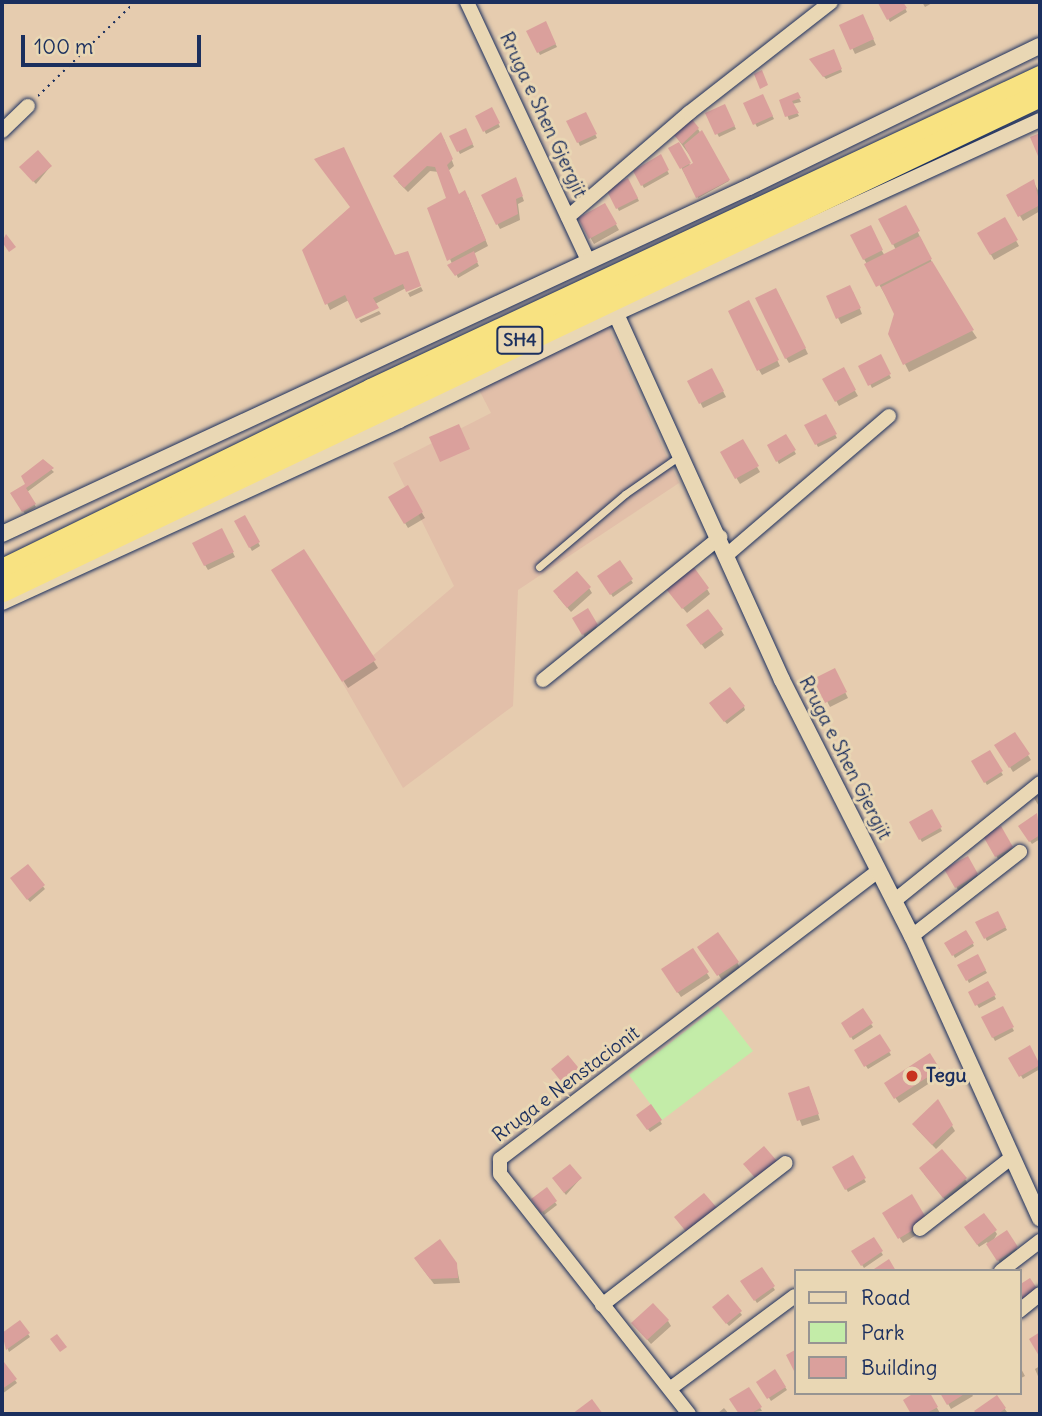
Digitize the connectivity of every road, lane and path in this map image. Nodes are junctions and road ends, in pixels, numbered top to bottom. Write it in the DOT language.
graph roads {
  1 [pos="135,2"];
  2 [pos="467,2"];
  3 [pos="831,2"];
  4 [pos="1040,47"];
  5 [pos="1040,77"];
  6 [pos="1040,95"];
  7 [pos="28,106"];
  8 [pos="1040,120"];
  9 [pos="2,131"];
  10 [pos="568,217"];
  11 [pos="585,253"];
  12 [pos="616,314"];
  13 [pos="889,416"];
  14 [pos="682,455"];
  15 [pos="2,534"];
  16 [pos="720,537"];
  17 [pos="728,554"];
  18 [pos="539,567"];
  19 [pos="2,570"];
  20 [pos="2,590"];
  21 [pos="2,602"];
  22 [pos="543,680"];
  23 [pos="1040,783"];
  24 [pos="1020,852"];
  25 [pos="878,871"];
  26 [pos="894,901"];
  27 [pos="912,936"];
  28 [pos="1012,1157"];
  29 [pos="786,1163"];
  30 [pos="1040,1218"];
  31 [pos="920,1229"];
  32 [pos="1040,1241"];
  33 [pos="1004,1269"];
  34 [pos="1040,1294"];
  35 [pos="794,1297"];
  36 [pos="603,1305"];
  37 [pos="1021,1309"];
  38 [pos="671,1388"];
  39 [pos="689,1414"];
  1 -- 7 [label="path"];
  2 -- 10 [label="street, Rruga e Shen Gjergjit"];
  3 -- 10 [label="street"];
  4 -- 11 [label="street"];
  5 -- 19 [label="highway, SH4"];
  6 -- 20 [label="highway, SH4"];
  7 -- 9 [label="street"];
  8 -- 12 [label="street"];
  10 -- 11 [label="street, Rruga e Shen Gjergjit"];
  11 -- 15 [label="street"];
  12 -- 14 [label="street, Rruga e Shen Gjergjit"];
  12 -- 21 [label="street"];
  13 -- 17 [label="street"];
  14 -- 16 [label="street, Rruga e Shen Gjergjit"];
  14 -- 18 [label="lane"];
  16 -- 17 [label="street, Rruga e Shen Gjergjit"];
  16 -- 22 [label="street"];
  17 -- 25 [label="street, Rruga e Shen Gjergjit"];
  23 -- 26 [label="street"];
  24 -- 27 [label="street"];
  25 -- 26 [label="street, Rruga e Shen Gjergjit"];
  25 -- 36 [label="street, Rruga e Nenstacionit"];
  26 -- 27 [label="street, Rruga e Shen Gjergjit"];
  27 -- 28 [label="street, Rruga e Shen Gjergjit"];
  28 -- 30 [label="street, Rruga e Shen Gjergjit"];
  28 -- 31 [label="street"];
  29 -- 36 [label="street"];
  32 -- 33 [label="street"];
  34 -- 37 [label="street"];
  35 -- 38 [label="street"];
  36 -- 38 [label="street, Rruga e Nenstacionit"];
  38 -- 39 [label="street, Rruga e Nenstacionit"];
}
